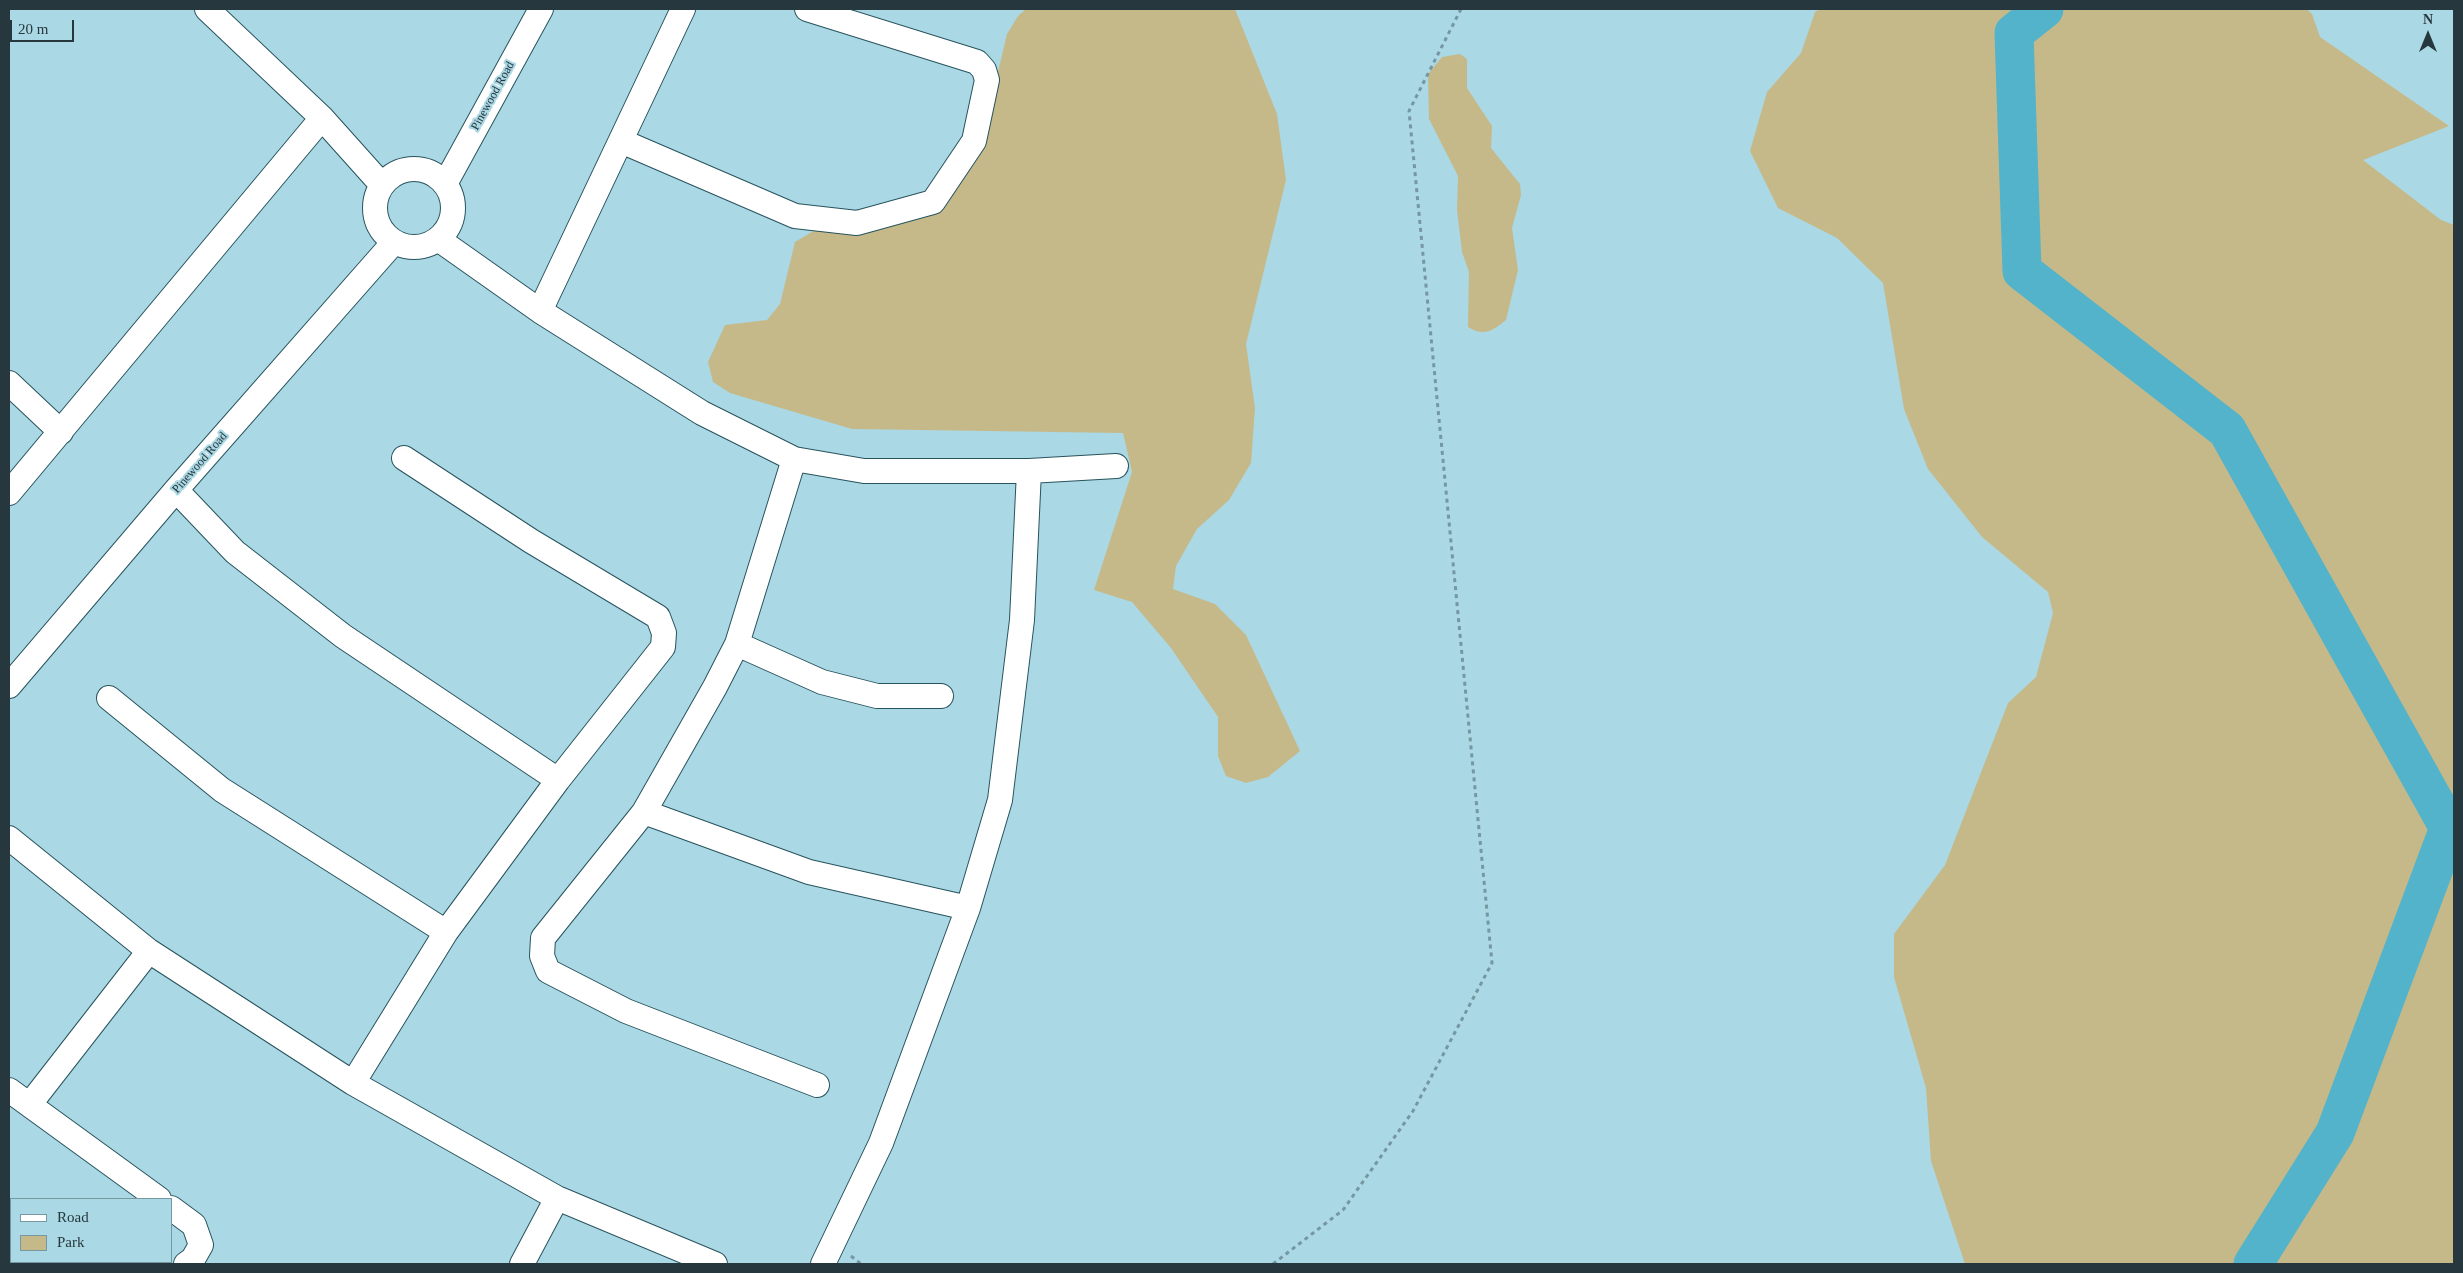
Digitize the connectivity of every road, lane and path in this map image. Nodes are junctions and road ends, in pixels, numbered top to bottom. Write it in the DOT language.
graph roads {
  1 [pos="207,9"];
  2 [pos="540,9"];
  3 [pos="683,9"];
  4 [pos="807,9"];
  5 [pos="1461,9"];
  6 [pos="322,118"];
  7 [pos="621,141"];
  8 [pos="445,184"];
  9 [pos="382,185"];
  10 [pos="438,239"];
  11 [pos="394,242"];
  12 [pos="540,311"];
  13 [pos="9,383"];
  14 [pos="61,432"];
  15 [pos="404,458"];
  16 [pos="794,459"];
  17 [pos="1116,466"];
  18 [pos="1029,471"];
  19 [pos="176,490"];
  20 [pos="9,493"];
  21 [pos="736,644"];
  22 [pos="9,686"];
  23 [pos="941,696"];
  24 [pos="109,698"];
  25 [pos="558,780"];
  26 [pos="644,812"];
  27 [pos="9,838"];
  28 [pos="968,908"];
  29 [pos="446,932"];
  30 [pos="149,951"];
  31 [pos="353,1084"];
  32 [pos="817,1085"];
  33 [pos="9,1090"];
  34 [pos="30,1104"];
  35 [pos="158,1198"];
  36 [pos="557,1198"];
  37 [pos="172,1209"];
  38 [pos="186,1264"];
  39 [pos="522,1264"];
  40 [pos="716,1264"];
  41 [pos="823,1264"];
  42 [pos="1273,1264"];
  1 -- 6 [label="street"];
  2 -- 8 [label="street, Pinewood Road"];
  3 -- 7 [label="street"];
  4 -- 7 [label="street"];
  5 -- 42 [label="path"];
  6 -- 9 [label="street"];
  6 -- 14 [label="street"];
  7 -- 12 [label="street"];
  8 -- 9 [label="street"];
  8 -- 10 [label="street"];
  9 -- 11 [label="street"];
  10 -- 11 [label="street"];
  10 -- 12 [label="street"];
  11 -- 19 [label="street, Pinewood Road"];
  12 -- 16 [label="street"];
  13 -- 14 [label="street"];
  14 -- 20 [label="street"];
  15 -- 25 [label="street"];
  16 -- 18 [label="street"];
  16 -- 21 [label="street"];
  17 -- 18 [label="street"];
  18 -- 28 [label="street"];
  19 -- 22 [label="street, Pinewood Road"];
  19 -- 25 [label="street"];
  21 -- 23 [label="street"];
  21 -- 26 [label="street"];
  24 -- 29 [label="street"];
  25 -- 29 [label="street"];
  26 -- 28 [label="street"];
  26 -- 32 [label="street"];
  27 -- 30 [label="street"];
  28 -- 41 [label="street"];
  29 -- 31 [label="street"];
  30 -- 31 [label="street"];
  30 -- 34 [label="street"];
  31 -- 36 [label="street"];
  33 -- 34 [label="street"];
  34 -- 35 [label="street"];
  36 -- 39 [label="street"];
  36 -- 40 [label="street"];
  37 -- 38 [label="street"];
}
